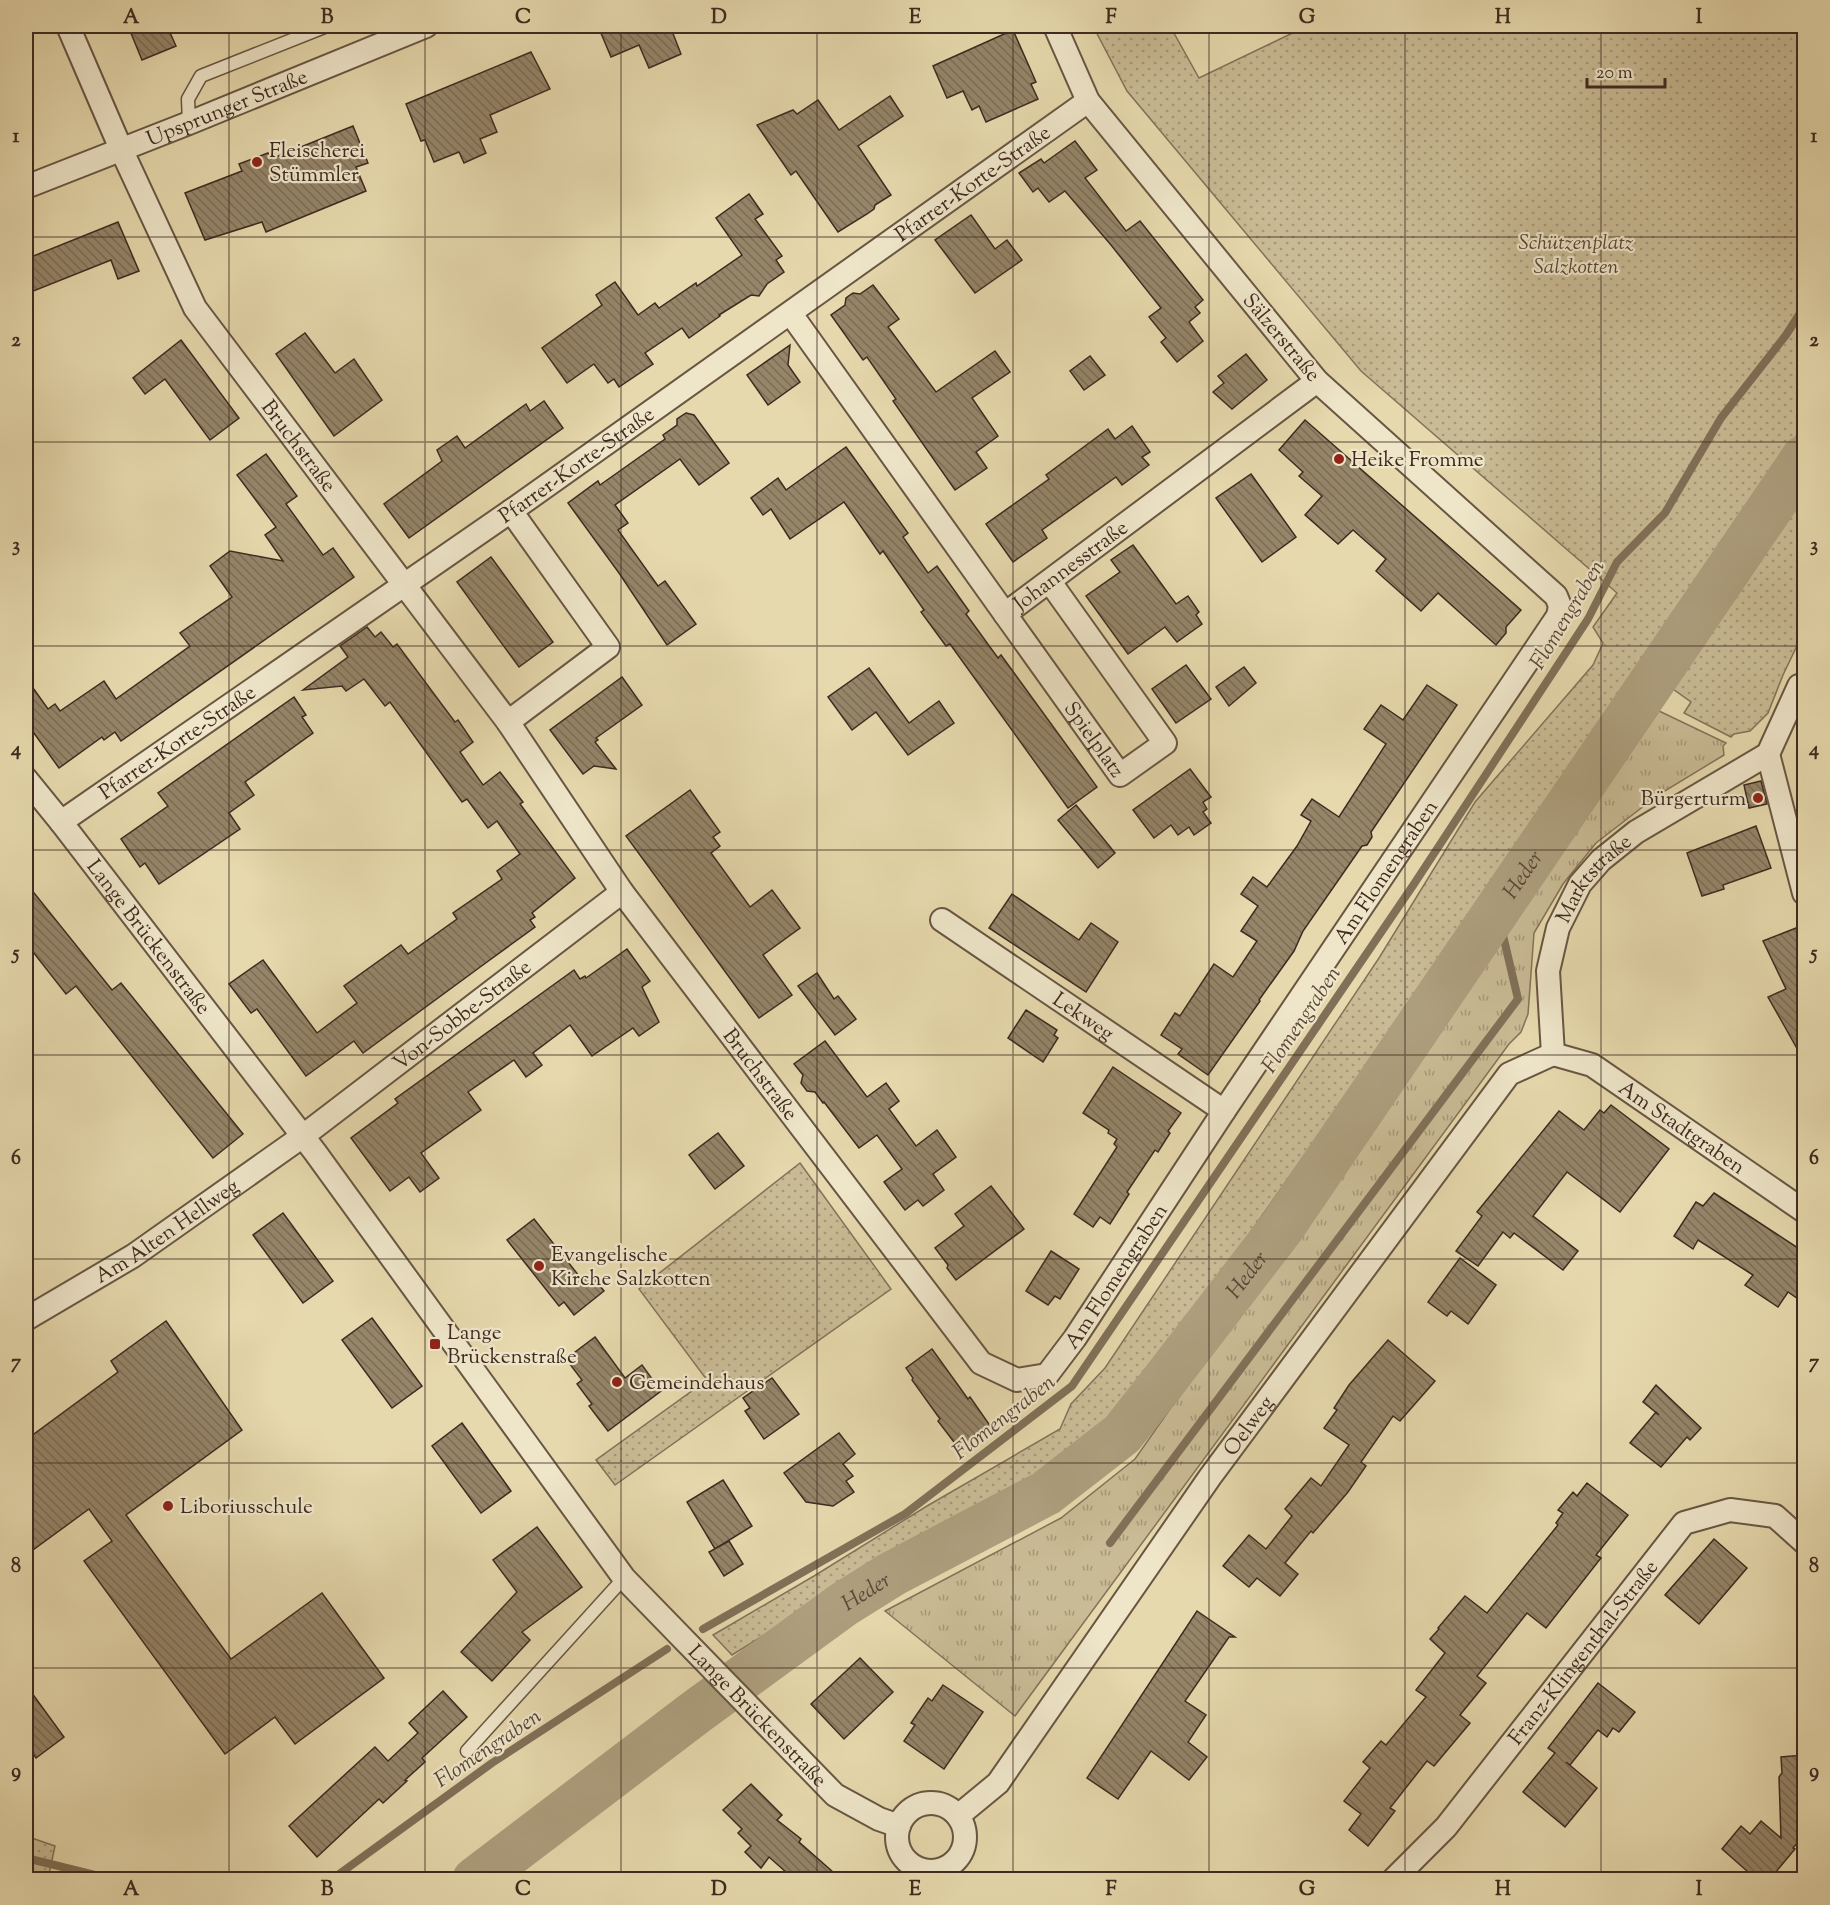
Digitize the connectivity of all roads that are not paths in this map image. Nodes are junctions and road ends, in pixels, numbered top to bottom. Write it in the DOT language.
graph roads {
  1 [pos="68,26"];
  2 [pos="327,26"];
  3 [pos="426,26"];
  4 [pos="1055,26"];
  5 [pos="1088,101"];
  6 [pos="189,123"];
  7 [pos="121,148"];
  8 [pos="26,187"];
  9 [pos="791,314"];
  10 [pos="1317,381"];
  11 [pos="511,512"];
  12 [pos="1050,582"];
  13 [pos="403,585"];
  14 [pos="1560,606"];
  15 [pos="1005,614"];
  16 [pos="1803,682"];
  17 [pos="508,722"];
  18 [pos="1768,753"];
  19 [pos="26,779"];
  20 [pos="61,822"];
  21 [pos="1798,841"];
  22 [pos="622,892"];
  23 [pos="1804,893"];
  24 [pos="942,920"];
  25 [pos="1553,1054"];
  26 [pos="1224,1111"];
  27 [pos="303,1136"];
  28 [pos="1804,1211"];
  29 [pos="26,1318"];
  30 [pos="1047,1375"];
  31 [pos="1804,1542"];
  32 [pos="624,1578"];
  33 [pos="467,1751"];
  34 [pos="958,1816"];
  35 [pos="899,1826"];
  36 [pos="924,1875"];
  37 [pos="1393,1880"];
  1 -- 7 [label="street, Bruchstraße"];
  2 -- 6 [label="lane"];
  3 -- 6 [label="street, Upsprunger Straße"];
  4 -- 5 [label="street, Sälzerstraße"];
  5 -- 9 [label="street, Pfarrer-Korte-Straße"];
  5 -- 10 [label="street, Sälzerstraße"];
  6 -- 7 [label="street, Upsprunger Straße"];
  7 -- 8 [label="street, Upsprunger Straße"];
  7 -- 13 [label="street, Bruchstraße"];
  9 -- 11 [label="street, Pfarrer-Korte-Straße"];
  9 -- 15 [label="street, Johannesstraße"];
  10 -- 12 [label="street, Johannesstraße"];
  10 -- 14 [label="street, Sälzerstraße"];
  11 -- 13 [label="street, Pfarrer-Korte-Straße"];
  11 -- 17 [label="street"];
  12 -- 15 [label="street, Johannesstraße"];
  12 -- 15 [label="street, Spielplatz"];
  13 -- 17 [label="street, Bruchstraße"];
  13 -- 20 [label="street, Pfarrer-Korte-Straße"];
  14 -- 26 [label="street, Am Flomengraben"];
  16 -- 18 [label="street"];
  17 -- 22 [label="street, Bruchstraße"];
  18 -- 21 [label="street"];
  18 -- 25 [label="street, Marktstraße"];
  19 -- 20 [label="street, Lange Brückenstraße"];
  20 -- 27 [label="street, Lange Brückenstraße"];
  21 -- 23 [label="street"];
  22 -- 27 [label="street, Von-Sobbe-Straße"];
  22 -- 30 [label="street, Bruchstraße"];
  24 -- 26 [label="street, Lekweg"];
  25 -- 28 [label="street, Am Stadtgraben"];
  25 -- 34 [label="street, Oelweg"];
  26 -- 30 [label="street, Am Flomengraben"];
  27 -- 29 [label="street, Am Alten Hellweg"];
  27 -- 32 [label="street, Lange Brückenstraße"];
  31 -- 37 [label="street, Franz-Klingenthal-Straße"];
  32 -- 33 [label="lane"];
  32 -- 35 [label="street, Lange Brückenstraße"];
  34 -- 35 [label="street"];
  34 -- 36 [label="street"];
  35 -- 36 [label="street"];
}
